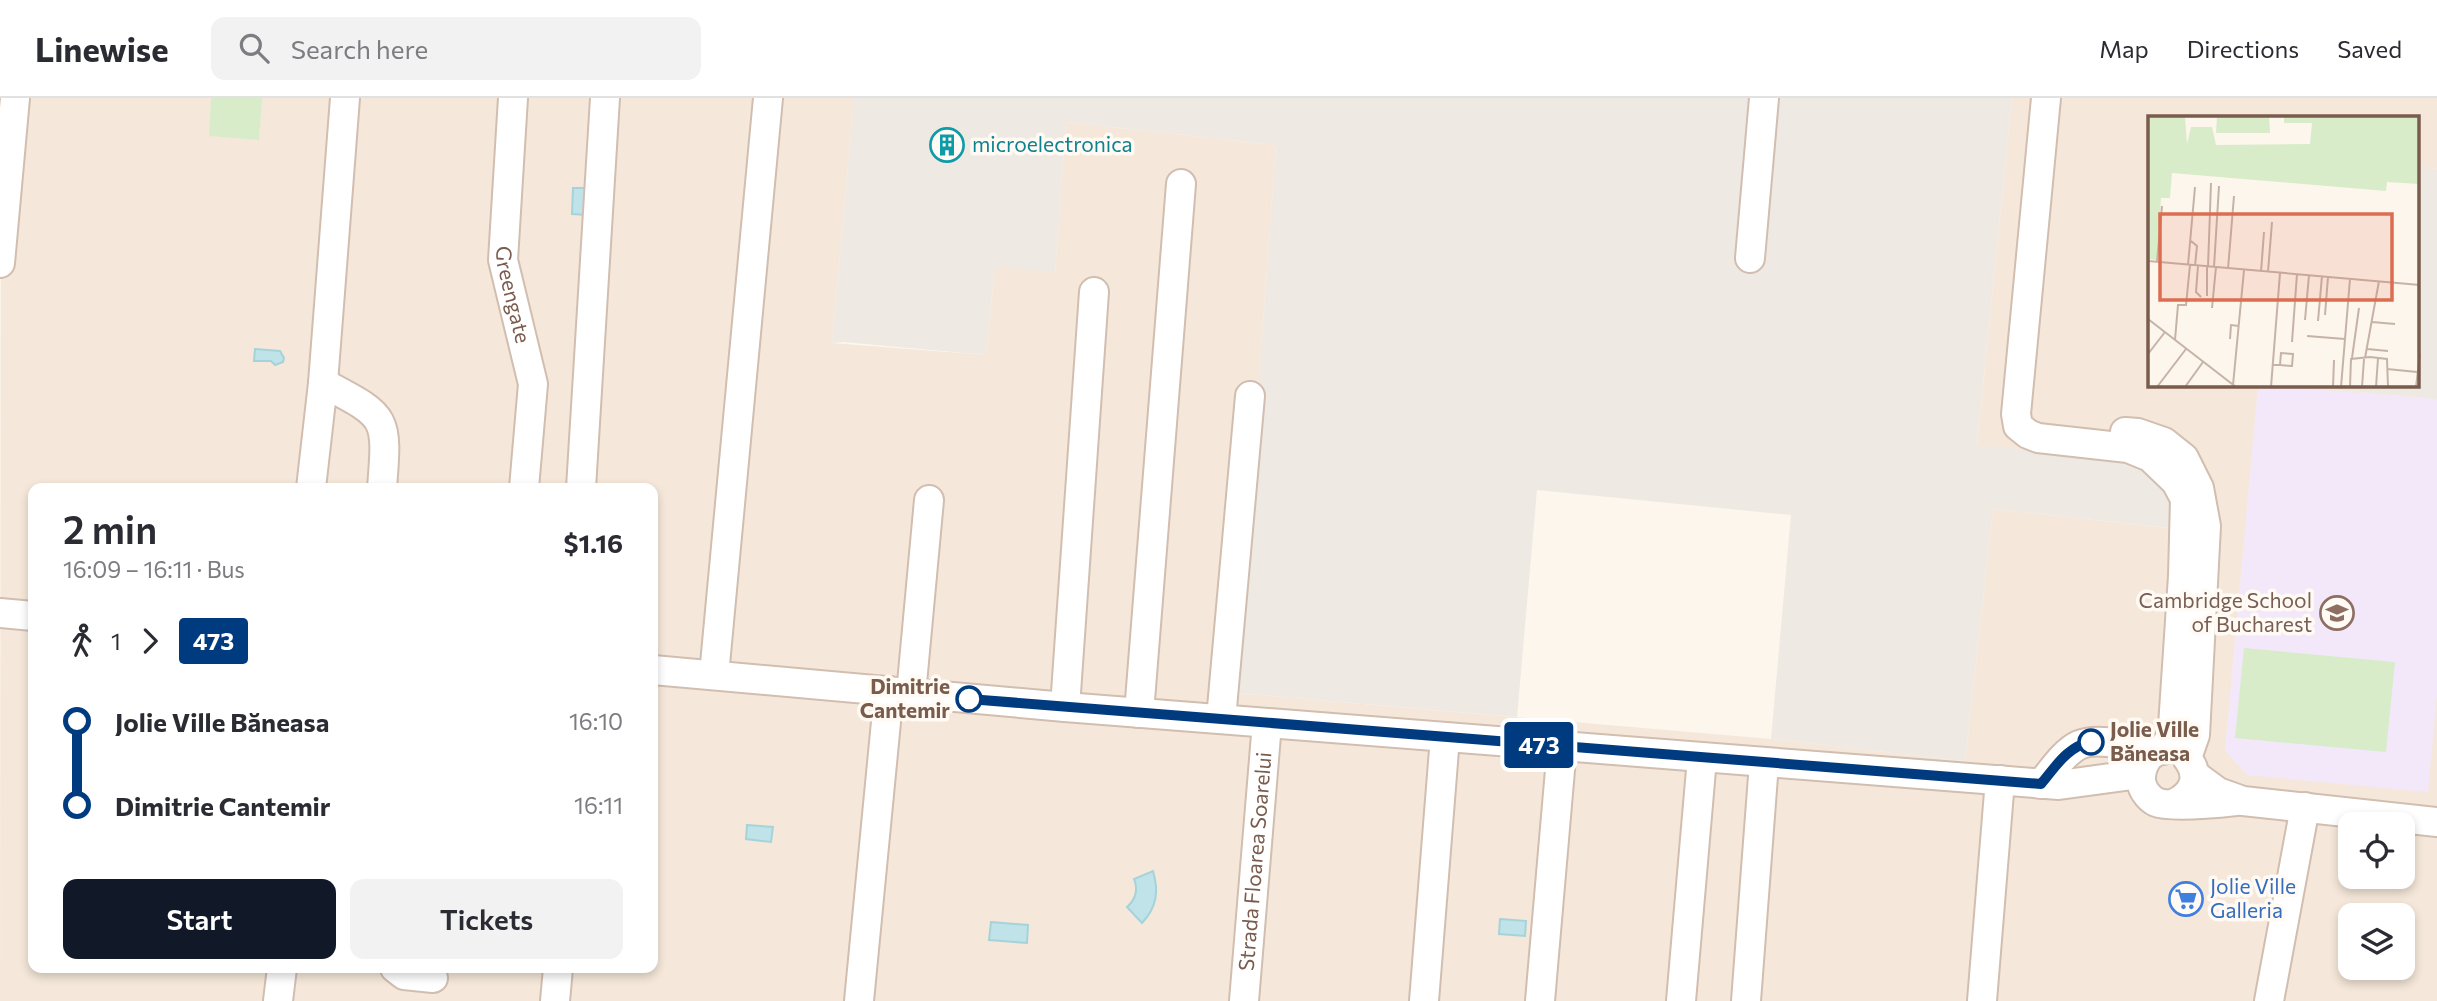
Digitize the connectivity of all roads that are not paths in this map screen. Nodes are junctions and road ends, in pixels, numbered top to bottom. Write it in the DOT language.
graph roads {
  1 [pos="15,98"];
  2 [pos="345,98"];
  3 [pos="513,98"];
  4 [pos="605,98"];
  5 [pos="768,98"];
  6 [pos="1764,98"];
  7 [pos="2046,98"];
  8 [pos="1181,184"];
  9 [pos="1750,258"];
  10 [pos="0,263"];
  11 [pos="1094,292"];
  12 [pos="323,383"];
  13 [pos="1250,396"];
  14 [pos="312,483"];
  15 [pos="382,483"];
  16 [pos="524,483"];
  17 [pos="581,483"];
  18 [pos="929,500"];
  19 [pos="0,613"];
  20 [pos="28,616"];
  21 [pos="658,670"];
  22 [pos="714,675"];
  23 [pos="900,693"];
  24 [pos="1065,707"];
  25 [pos="1139,713"];
  26 [pos="1221,719"];
  27 [pos="1267,723"];
  28 [pos="1446,737"];
  29 [pos="1562,747"];
  30 [pos="1702,758"];
  31 [pos="1764,763"];
  32 [pos="2166,773"];
  33 [pos="2000,780"];
  34 [pos="2050,784"];
  35 [pos="2305,807"];
  36 [pos="2437,822"];
  37 [pos="281,973"];
  38 [pos="401,973"];
  39 [pos="558,973"];
  40 [pos="433,978"];
  41 [pos="278,1001"];
  42 [pos="555,1001"];
  43 [pos="859,1001"];
  44 [pos="1244,1001"];
  45 [pos="1424,1001"];
  46 [pos="1540,1001"];
  47 [pos="1681,1001"];
  48 [pos="1746,1001"];
  49 [pos="1982,1001"];
  50 [pos="2269,1001"];
  1 -- 10 [label="street"];
  2 -- 12 [label="street"];
  3 -- 16 [label="street, Greengate"];
  4 -- 17 [label="street"];
  5 -- 22 [label="street"];
  6 -- 9 [label="street"];
  7 -- 32 [label="street"];
  8 -- 25 [label="street"];
  11 -- 24 [label="street"];
  12 -- 14 [label="street"];
  12 -- 15 [label="street"];
  13 -- 26 [label="street"];
  18 -- 23 [label="street"];
  19 -- 20 [label="street"];
  21 -- 22 [label="street"];
  22 -- 23 [label="street"];
  23 -- 24 [label="street"];
  23 -- 43 [label="street"];
  24 -- 25 [label="street"];
  25 -- 26 [label="street"];
  26 -- 27 [label="street"];
  27 -- 28 [label="street"];
  27 -- 44 [label="street, Strada Floarea Soarelui"];
  28 -- 29 [label="street"];
  28 -- 45 [label="street"];
  29 -- 30 [label="street"];
  29 -- 46 [label="street"];
  30 -- 31 [label="street"];
  30 -- 47 [label="street"];
  31 -- 33 [label="street"];
  31 -- 48 [label="street"];
  32 -- 34 [label="street"];
  32 -- 34 [label="street"];
  32 -- 35 [label="street"];
  33 -- 34 [label="street"];
  33 -- 49 [label="street"];
  35 -- 36 [label="street"];
  35 -- 50 [label="street"];
  37 -- 41 [label="street"];
  38 -- 40 [label="street"];
  39 -- 42 [label="street"];
}
